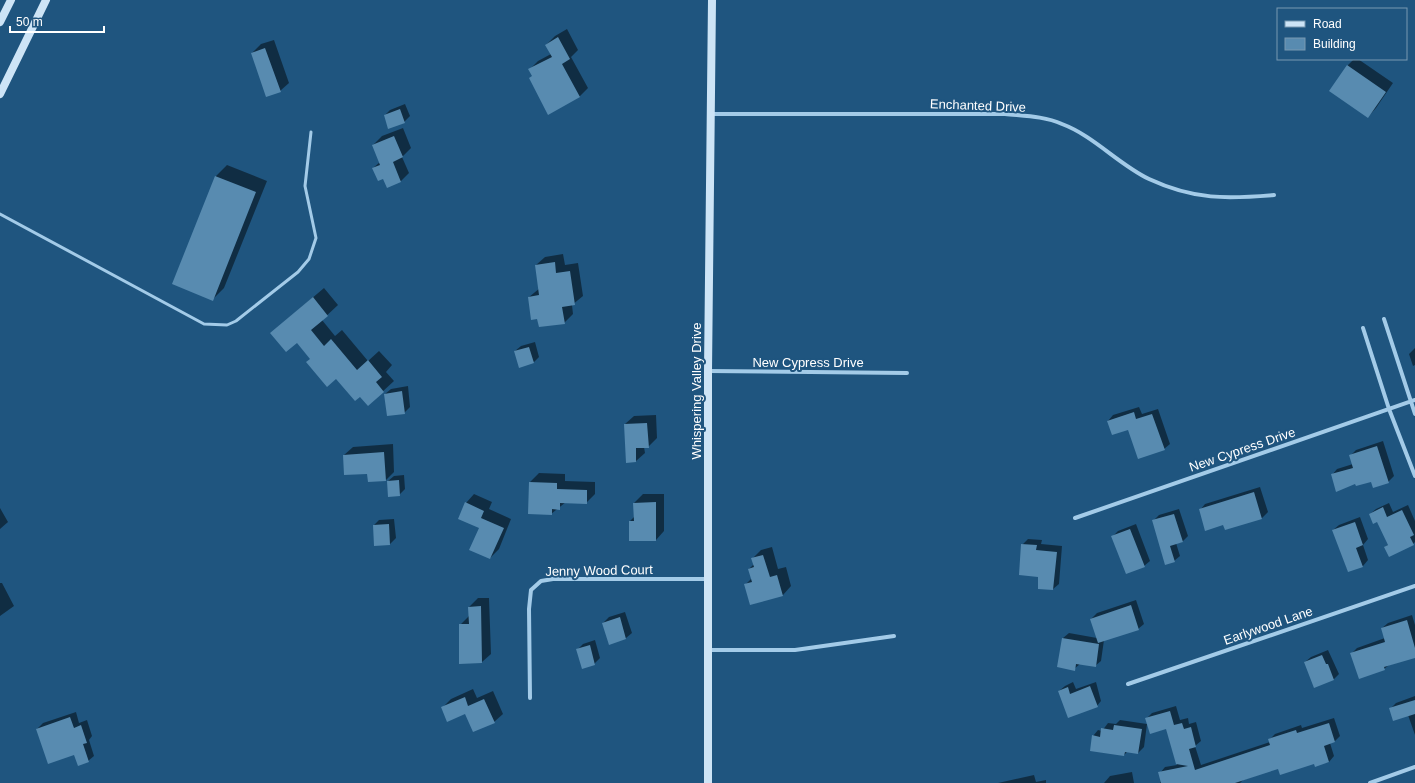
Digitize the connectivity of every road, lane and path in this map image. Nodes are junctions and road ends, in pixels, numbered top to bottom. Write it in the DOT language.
graph roads {
  1 [pos="11,0"];
  2 [pos="46,0"];
  3 [pos="712,0"];
  4 [pos="0,22"];
  5 [pos="0,94"];
  6 [pos="710,114"];
  7 [pos="311,132"];
  8 [pos="1274,195"];
  9 [pos="0,214"];
  10 [pos="1384,319"];
  11 [pos="1363,328"];
  12 [pos="708,372"];
  13 [pos="907,373"];
  14 [pos="1413,401"];
  15 [pos="1389,409"];
  16 [pos="1415,414"];
  17 [pos="1415,476"];
  18 [pos="1075,518"];
  19 [pos="707,579"];
  20 [pos="1415,586"];
  21 [pos="894,636"];
  22 [pos="707,650"];
  23 [pos="1128,684"];
  24 [pos="530,698"];
  25 [pos="1415,767"];
  26 [pos="708,783"];
  27 [pos="1370,783"];
  1 -- 4 [label="street"];
  2 -- 5 [label="street"];
  3 -- 6 [label="street, Whispering Valley Drive"];
  6 -- 8 [label="street, Enchanted Drive"];
  6 -- 12 [label="street, Whispering Valley Drive"];
  7 -- 9 [label="lane"];
  10 -- 14 [label="street"];
  11 -- 15 [label="street"];
  12 -- 13 [label="street, New Cypress Drive"];
  12 -- 19 [label="street, Whispering Valley Drive"];
  14 -- 15 [label="street, New Cypress Drive"];
  14 -- 16 [label="street"];
  15 -- 17 [label="street"];
  15 -- 18 [label="street, New Cypress Drive"];
  19 -- 22 [label="street, Whispering Valley Drive"];
  19 -- 24 [label="street, Jenny Wood Court"];
  20 -- 23 [label="street, Earlywood Lane"];
  21 -- 22 [label="street"];
  22 -- 26 [label="street, Whispering Valley Drive"];
  25 -- 27 [label="street"];
}
